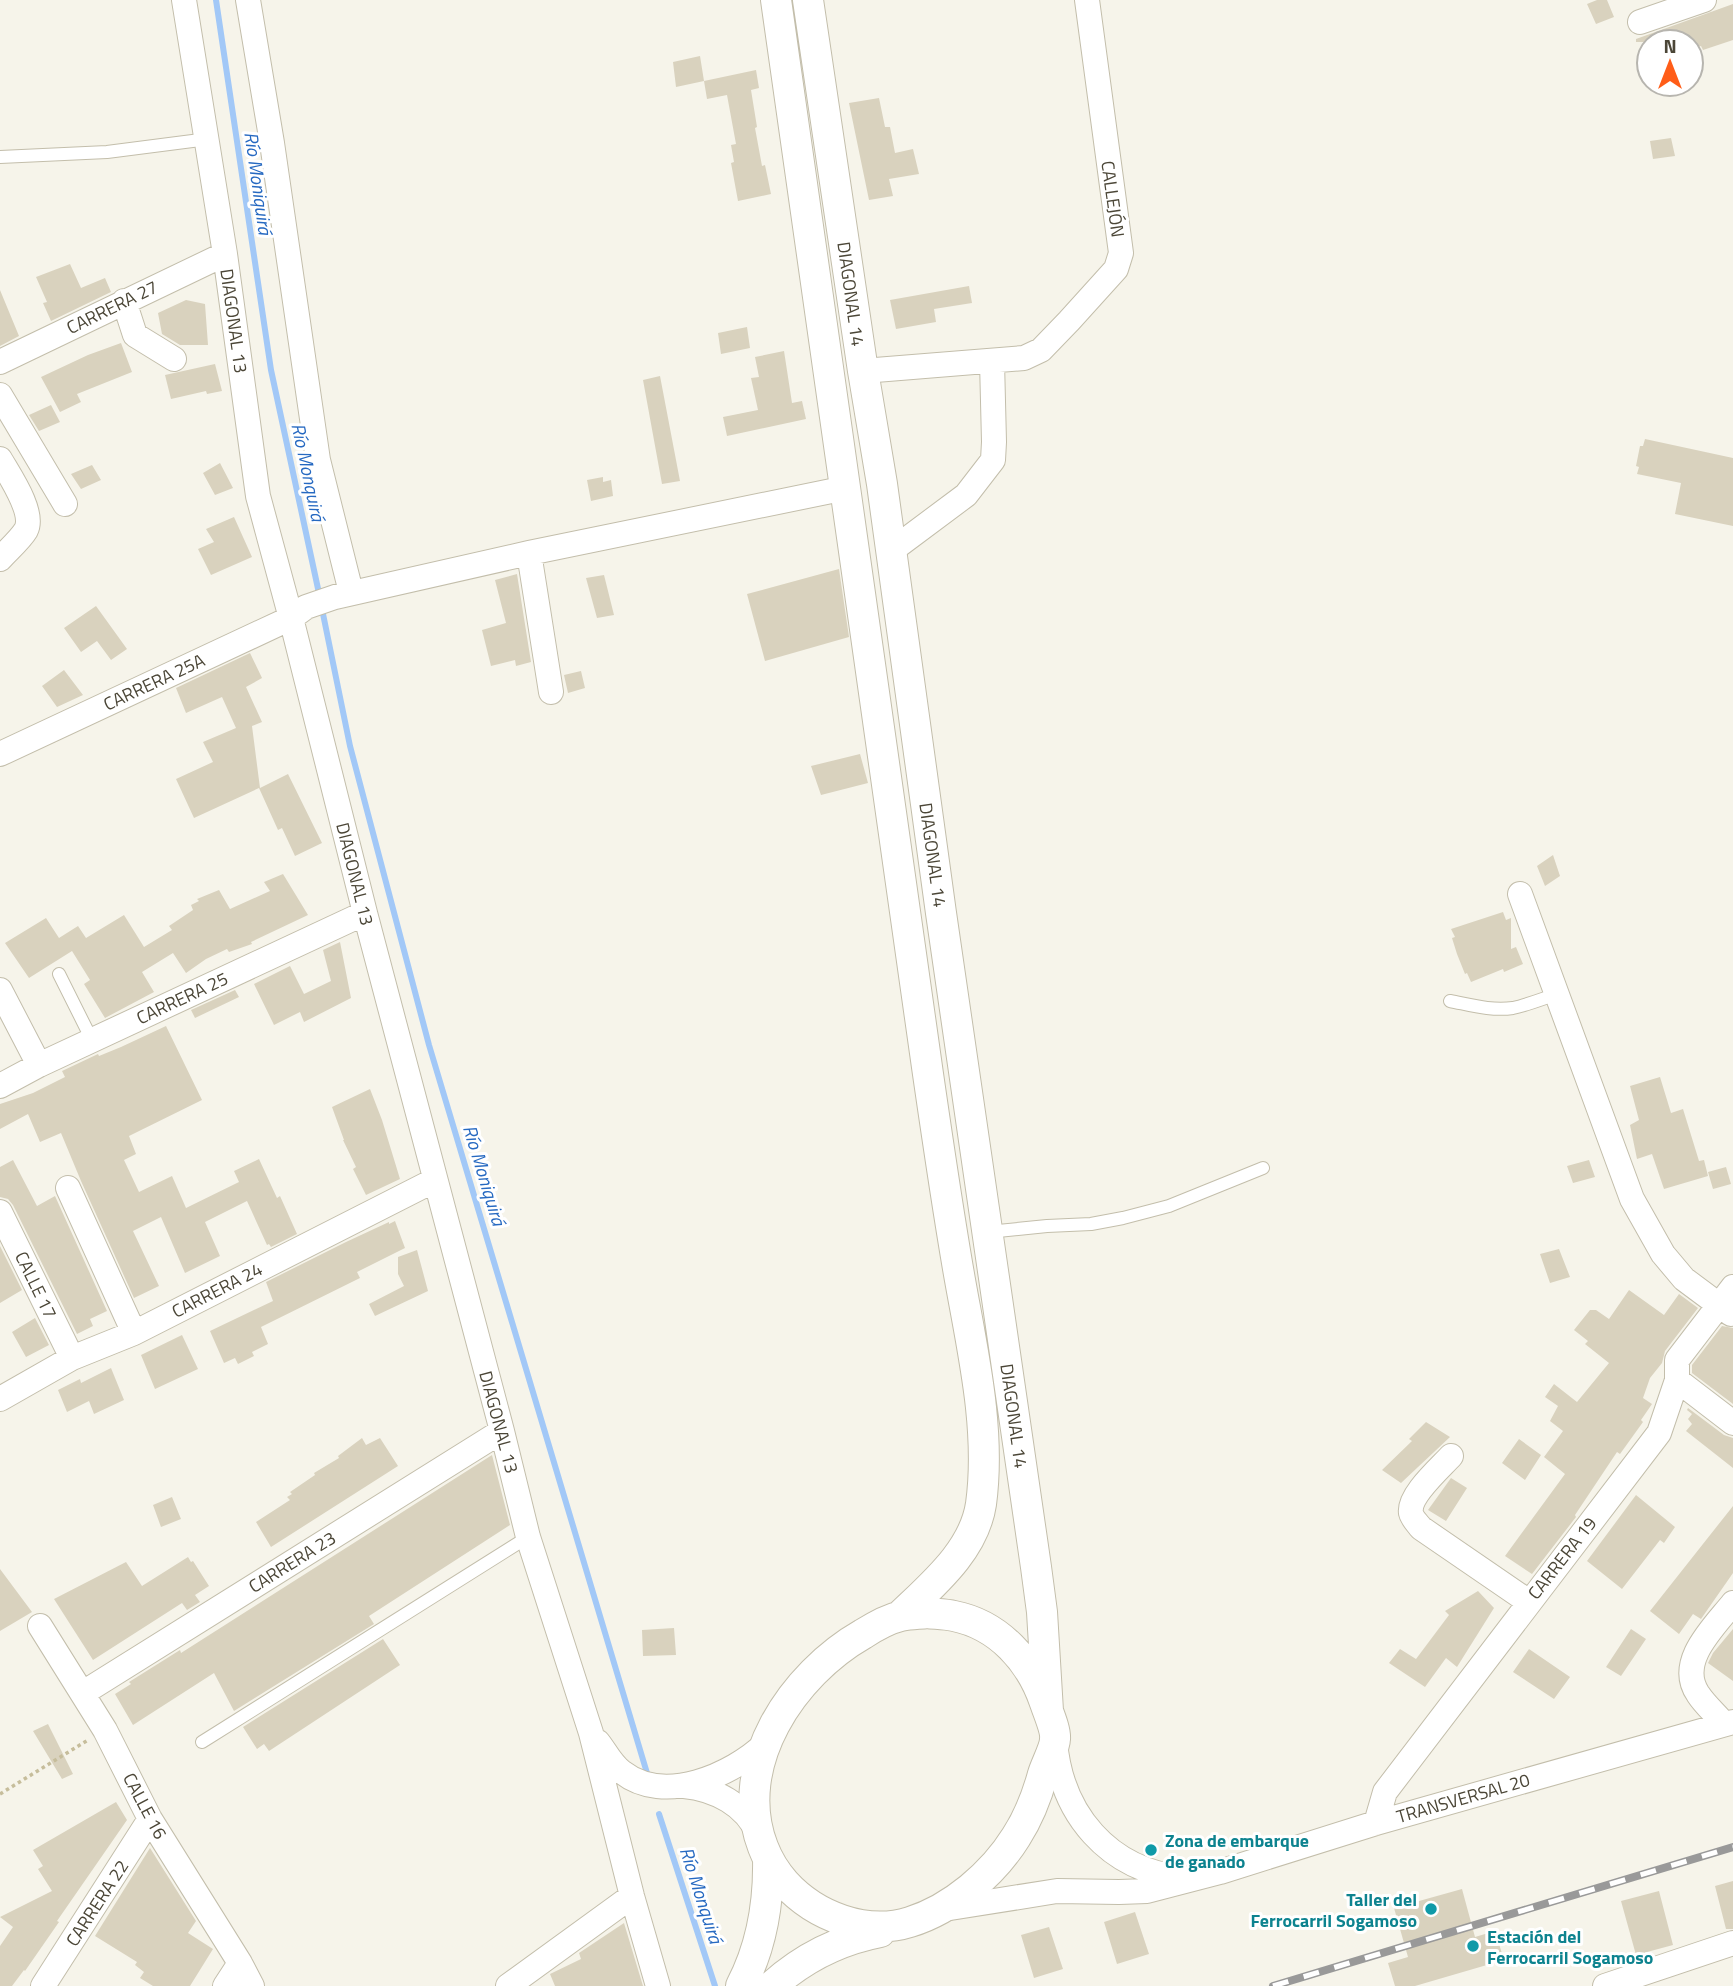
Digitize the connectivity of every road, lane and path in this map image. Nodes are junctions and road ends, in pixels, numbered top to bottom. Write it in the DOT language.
graph roads {
  1 [pos="184,0"];
  2 [pos="248,0"];
  3 [pos="776,0"];
  4 [pos="808,0"];
  5 [pos="1087,0"];
  6 [pos="1704,0"];
  7 [pos="1640,22"];
  8 [pos="208,139"];
  9 [pos="0,157"];
  10 [pos="225,254"];
  11 [pos="124,301"];
  12 [pos="174,359"];
  13 [pos="992,361"];
  14 [pos="0,362"];
  15 [pos="863,372"];
  16 [pos="0,395"];
  17 [pos="7,429"];
  18 [pos="0,459"];
  19 [pos="846,488"];
  20 [pos="65,504"];
  21 [pos="891,551"];
  22 [pos="529,553"];
  23 [pos="0,559"];
  24 [pos="343,595"];
  25 [pos="299,612"];
  26 [pos="551,692"];
  27 [pos="0,754"];
  28 [pos="1520,894"];
  29 [pos="365,913"];
  30 [pos="59,974"];
  31 [pos="0,990"];
  32 [pos="1557,994"];
  33 [pos="1450,1000"];
  34 [pos="92,1040"];
  35 [pos="39,1065"];
  36 [pos="0,1086"];
  37 [pos="1263,1168"];
  38 [pos="435,1180"];
  39 [pos="68,1188"];
  40 [pos="0,1212"];
  41 [pos="987,1232"];
  42 [pos="1729,1303"];
  43 [pos="134,1333"];
  44 [pos="72,1358"];
  45 [pos="1677,1380"];
  46 [pos="0,1399"];
  47 [pos="1733,1423"];
  48 [pos="502,1430"];
  49 [pos="1451,1456"];
  50 [pos="528,1537"];
  51 [pos="1529,1602"];
  52 [pos="1733,1603"];
  53 [pos="900,1616"];
  54 [pos="40,1626"];
  55 [pos="83,1693"];
  56 [pos="1729,1723"];
  57 [pos="1051,1725"];
  58 [pos="105,1730"];
  59 [pos="591,1733"];
  60 [pos="202,1742"];
  61 [pos="766,1743"];
  62 [pos="677,1785"];
  63 [pos="0,1794"];
  64 [pos="150,1819"];
  65 [pos="1376,1824"];
  66 [pos="764,1848"];
  67 [pos="1194,1879"];
  68 [pos="632,1896"];
  69 [pos="938,1910"];
  70 [pos="909,1923"];
  71 [pos="1733,1943"];
  72 [pos="240,1964"];
  73 [pos="43,1986"];
  74 [pos="225,1986"];
  75 [pos="252,1986"];
  76 [pos="508,1986"];
  77 [pos="658,1986"];
  78 [pos="741,1986"];
  79 [pos="772,1986"];
  80 [pos="1605,1986"];
  1 -- 8 [label="street, DIAGONAL 13"];
  2 -- 24 [label="street"];
  3 -- 19 [label="street, DIAGONAL 14"];
  4 -- 15 [label="street, DIAGONAL 14"];
  5 -- 13 [label="street, CALLEJÓN"];
  6 -- 7 [label="street"];
  8 -- 9 [label="lane"];
  8 -- 10 [label="street, DIAGONAL 13"];
  10 -- 11 [label="street, CARRERA 27"];
  10 -- 25 [label="street, DIAGONAL 13"];
  11 -- 12 [label="street"];
  11 -- 14 [label="street, CARRERA 27"];
  13 -- 15 [label="street"];
  13 -- 21 [label="street"];
  15 -- 21 [label="street, DIAGONAL 14"];
  16 -- 17 [label="street"];
  17 -- 20 [label="street"];
  18 -- 23 [label="street"];
  19 -- 22 [label="street, CARRERA 25A"];
  19 -- 53 [label="street, DIAGONAL 14"];
  21 -- 41 [label="street, DIAGONAL 14"];
  22 -- 24 [label="street, CARRERA 25A"];
  22 -- 26 [label="street"];
  24 -- 25 [label="street, CARRERA 25A"];
  25 -- 27 [label="street, CARRERA 25A"];
  25 -- 29 [label="street, DIAGONAL 13"];
  28 -- 32 [label="street"];
  29 -- 34 [label="street, CARRERA 25"];
  29 -- 38 [label="street, DIAGONAL 13"];
  30 -- 34 [label="lane"];
  31 -- 35 [label="street"];
  32 -- 33 [label="lane"];
  32 -- 42 [label="street"];
  34 -- 35 [label="street, CARRERA 25"];
  35 -- 36 [label="street, CARRERA 25"];
  37 -- 41 [label="lane"];
  38 -- 43 [label="street, CARRERA 24"];
  38 -- 48 [label="street, DIAGONAL 13"];
  39 -- 43 [label="street"];
  40 -- 44 [label="street, CALLE 17"];
  41 -- 57 [label="street, DIAGONAL 14"];
  42 -- 45 [label="street, CARRERA 19"];
  43 -- 44 [label="street, CARRERA 24"];
  44 -- 46 [label="street, CARRERA 24"];
  45 -- 47 [label="street"];
  45 -- 51 [label="street, CARRERA 19"];
  48 -- 50 [label="street, DIAGONAL 13"];
  48 -- 55 [label="street, CARRERA 23"];
  49 -- 51 [label="street"];
  50 -- 59 [label="street, DIAGONAL 13"];
  50 -- 60 [label="lane"];
  51 -- 65 [label="street, CARRERA 19"];
  52 -- 56 [label="street"];
  53 -- 57 [label="street"];
  53 -- 61 [label="street"];
  54 -- 55 [label="street, CALLE 16"];
  55 -- 58 [label="street, CALLE 16"];
  56 -- 65 [label="street, TRANSVERSAL 20"];
  57 -- 67 [label="street, TRANSVERSAL 20"];
  57 -- 69 [label="street"];
  58 -- 63 [label="path"];
  58 -- 64 [label="street, CALLE 16"];
  59 -- 62 [label="street, DIAGONAL 13"];
  59 -- 68 [label="street, DIAGONAL 13"];
  61 -- 62 [label="street, DIAGONAL 13"];
  61 -- 66 [label="street"];
  62 -- 66 [label="street, DIAGONAL 13"];
  64 -- 72 [label="street, CALLE 16"];
  64 -- 73 [label="street, CARRERA 22"];
  65 -- 67 [label="street, TRANSVERSAL 20"];
  66 -- 70 [label="street"];
  66 -- 78 [label="street"];
  67 -- 69 [label="street, TRANSVERSAL 20"];
  68 -- 76 [label="street"];
  68 -- 77 [label="street, DIAGONAL 13"];
  69 -- 70 [label="street"];
  70 -- 79 [label="street"];
  71 -- 80 [label="street"];
  72 -- 74 [label="street"];
  72 -- 75 [label="street, CALLE 16"];
}
